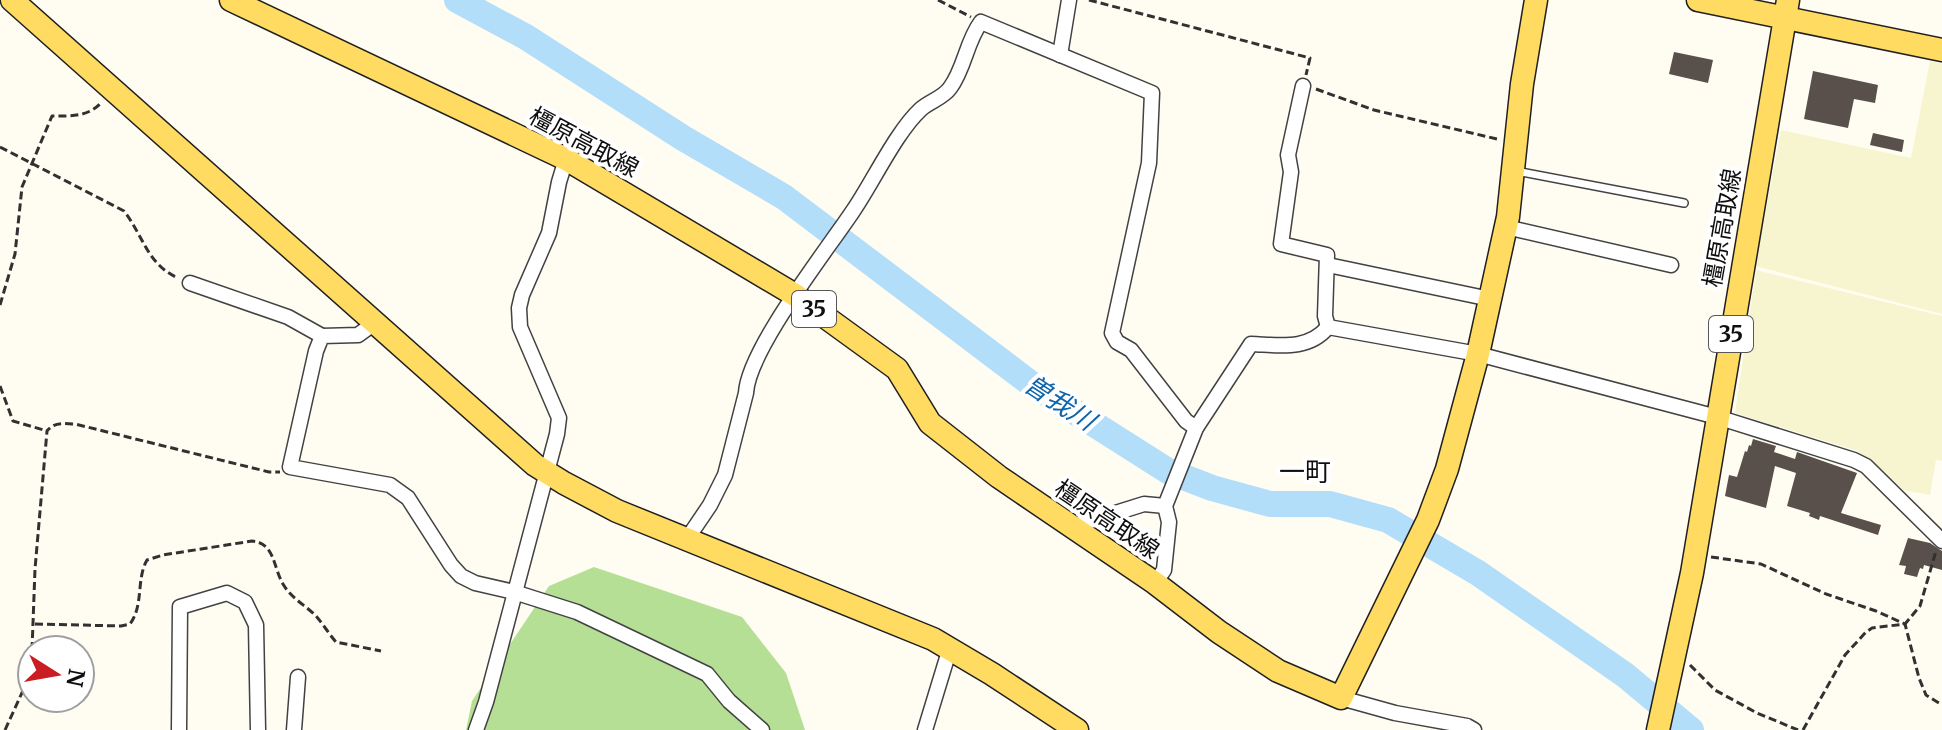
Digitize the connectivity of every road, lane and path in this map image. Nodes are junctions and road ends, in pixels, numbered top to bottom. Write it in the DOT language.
graph roads {
  1 [pos="12,0"];
  2 [pos="231,0"];
  3 [pos="938,0"];
  4 [pos="1069,0"];
  5 [pos="1089,0"];
  6 [pos="1536,0"];
  7 [pos="1698,0"];
  8 [pos="1786,9"];
  9 [pos="981,22"];
  10 [pos="1942,50"];
  11 [pos="1060,55"];
  12 [pos="1303,86"];
  13 [pos="112,88"];
  14 [pos="1516,143"];
  15 [pos="0,147"];
  16 [pos="566,159"];
  17 [pos="30,163"];
  18 [pos="1514,171"];
  19 [pos="1684,203"];
  20 [pos="1506,227"];
  21 [pos="1328,265"];
  22 [pos="1671,265"];
  23 [pos="190,283"];
  24 [pos="795,295"];
  25 [pos="1490,299"];
  26 [pos="0,305"];
  27 [pos="376,322"];
  28 [pos="1328,327"];
  29 [pos="322,336"];
  30 [pos="1478,354"];
  31 [pos="0,386"];
  32 [pos="1717,417"];
  33 [pos="1196,428"];
  34 [pos="47,431"];
  35 [pos="290,467"];
  36 [pos="546,472"];
  37 [pos="1166,502"];
  38 [pos="1071,527"];
  39 [pos="687,539"];
  40 [pos="1940,540"];
  41 [pos="1695,555"];
  42 [pos="1155,583"];
  43 [pos="514,592"];
  44 [pos="1905,624"];
  45 [pos="33,634"];
  46 [pos="950,648"];
  47 [pos="1674,664"];
  48 [pos="298,677"];
  49 [pos="1341,698"];
  50 [pos="1942,705"];
  51 [pos="16,706"];
  52 [pos="1395,713"];
  53 [pos="5,730"];
  54 [pos="179,730"];
  55 [pos="258,730"];
  56 [pos="294,730"];
  57 [pos="476,730"];
  58 [pos="762,730"];
  59 [pos="925,730"];
  60 [pos="1077,730"];
  61 [pos="1394,730"];
  62 [pos="1474,730"];
  63 [pos="1658,730"];
  64 [pos="1800,730"];
  1 -- 13 [label="main road"];
  2 -- 16 [label="main road, 橿原高取線 / 35"];
  3 -- 9 [label="path"];
  4 -- 11 [label="street"];
  5 -- 12 [label="path"];
  6 -- 14 [label="main road"];
  7 -- 8 [label="main road"];
  8 -- 10 [label="main road"];
  8 -- 32 [label="main road, 橿原高取線 / 35"];
  9 -- 11 [label="street"];
  9 -- 24 [label="street"];
  11 -- 33 [label="street"];
  12 -- 14 [label="path"];
  12 -- 21 [label="street"];
  13 -- 17 [label="path"];
  13 -- 27 [label="main road"];
  14 -- 18 [label="main road"];
  15 -- 17 [label="path"];
  16 -- 24 [label="main road, 橿原高取線 / 35"];
  16 -- 36 [label="street"];
  17 -- 23 [label="path"];
  17 -- 26 [label="path"];
  18 -- 19 [label="lane"];
  18 -- 20 [label="main road"];
  20 -- 22 [label="street"];
  20 -- 25 [label="main road"];
  21 -- 25 [label="street"];
  21 -- 28 [label="street"];
  23 -- 29 [label="street"];
  24 -- 38 [label="main road, 橿原高取線 / 35"];
  24 -- 39 [label="street"];
  25 -- 30 [label="main road"];
  27 -- 29 [label="street"];
  27 -- 36 [label="main road"];
  28 -- 30 [label="street"];
  28 -- 33 [label="street"];
  29 -- 35 [label="street"];
  30 -- 32 [label="street"];
  30 -- 49 [label="main road"];
  31 -- 34 [label="path"];
  32 -- 40 [label="street"];
  32 -- 41 [label="main road, 橿原高取線 / 35"];
  33 -- 37 [label="street"];
  34 -- 35 [label="path"];
  34 -- 45 [label="path"];
  35 -- 43 [label="street"];
  36 -- 39 [label="main road"];
  36 -- 43 [label="street"];
  37 -- 38 [label="street"];
  37 -- 42 [label="street"];
  38 -- 42 [label="main road, 橿原高取線 / 35"];
  39 -- 46 [label="main road"];
  40 -- 44 [label="path"];
  41 -- 44 [label="path"];
  41 -- 47 [label="main road, 橿原高取線 / 35"];
  42 -- 49 [label="main road, 橿原高取線 / 35"];
  43 -- 57 [label="street"];
  43 -- 58 [label="street"];
  44 -- 50 [label="path"];
  44 -- 64 [label="path"];
  46 -- 59 [label="street"];
  46 -- 60 [label="main road"];
  47 -- 63 [label="main road, 橿原高取線 / 35"];
  47 -- 64 [label="path"];
  48 -- 56 [label="street"];
  49 -- 52 [label="street"];
  51 -- 53 [label="path"];
  52 -- 61 [label="street"];
  52 -- 62 [label="street"];
  54 -- 55 [label="street"];
}
